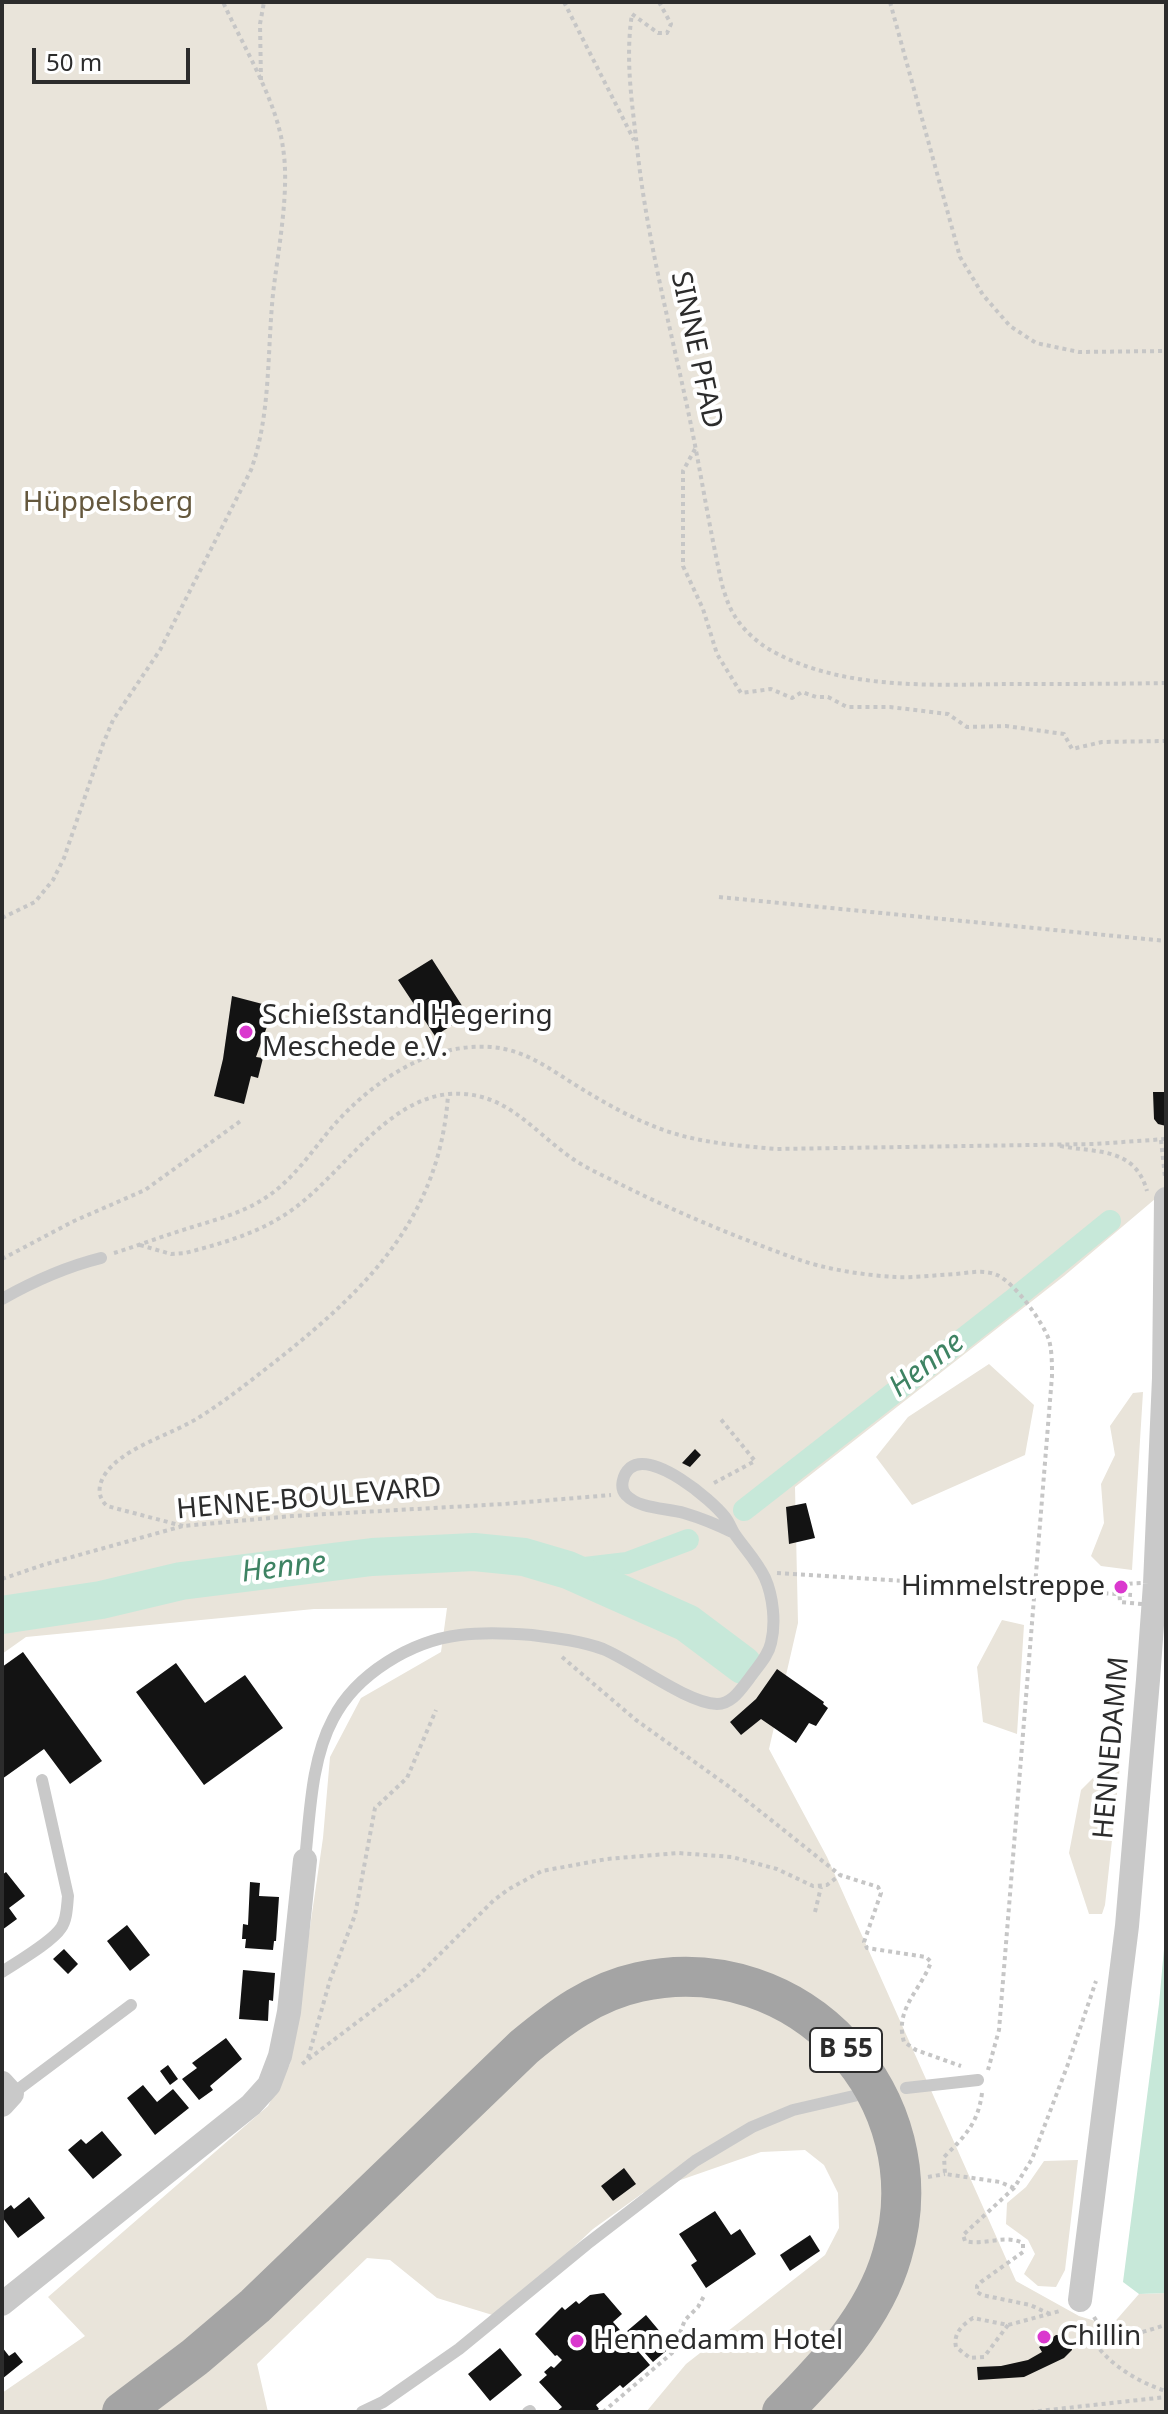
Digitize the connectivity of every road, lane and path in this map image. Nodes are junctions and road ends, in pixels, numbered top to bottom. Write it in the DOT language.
graph roads {
  1 [pos="223,2"];
  2 [pos="264,2"];
  3 [pos="564,2"];
  4 [pos="659,2"];
  5 [pos="890,2"];
  6 [pos="261,83"];
  7 [pos="637,146"];
  8 [pos="1166,351"];
  9 [pos="696,447"];
  10 [pos="1166,683"];
  11 [pos="1166,741"];
  12 [pos="719,897"];
  13 [pos="2,918"];
  14 [pos="1166,941"];
  15 [pos="448,1094"];
  16 [pos="242,1120"];
  17 [pos="1164,1140"];
  18 [pos="1050,1144"];
  19 [pos="1165,1189"];
  20 [pos="1166,1236"];
  21 [pos="140,1245"];
  22 [pos="101,1258"];
  23 [pos="2,1259"];
  24 [pos="2,1299"];
  25 [pos="719,1417"];
  26 [pos="625,1495"];
  27 [pos="706,1498"];
  28 [pos="183,1526"];
  29 [pos="734,1533"];
  30 [pos="780,1573"];
  31 [pos="2,1579"];
  32 [pos="1143,1583"];
  33 [pos="1035,1589"];
  34 [pos="1139,1596"];
  35 [pos="1142,1604"];
  36 [pos="550,1637"];
  37 [pos="436,1710"];
  38 [pos="42,1780"];
  39 [pos="305,1860"];
  40 [pos="840,1875"];
  41 [pos="821,1886"];
  42 [pos="815,1912"];
  43 [pos="1099,1969"];
  44 [pos="2,1972"];
  45 [pos="131,2005"];
  46 [pos="307,2061"];
  47 [pos="978,2080"];
  48 [pos="269,2085"];
  49 [pos="906,2088"];
  50 [pos="5,2094"];
  51 [pos="858,2095"];
  52 [pos="945,2174"];
  53 [pos="919,2178"];
  54 [pos="1014,2188"];
  55 [pos="704,2296"];
  56 [pos="1080,2300"];
  57 [pos="2,2304"];
  58 [pos="1008,2325"];
  59 [pos="1166,2325"];
  60 [pos="1166,2391"];
  61 [pos="1166,2397"];
  62 [pos="122,2412"];
  63 [pos="362,2412"];
  64 [pos="603,2412"];
  65 [pos="782,2412"];
  66 [pos="1030,2412"];
  1 -- 6 [label="path"];
  2 -- 6 [label="path"];
  3 -- 7 [label="path"];
  4 -- 7 [label="path, SINNE PFAD"];
  5 -- 8 [label="path"];
  6 -- 13 [label="path"];
  7 -- 9 [label="path, SINNE PFAD"];
  9 -- 10 [label="path"];
  9 -- 11 [label="path, SINNE PFAD"];
  12 -- 14 [label="path"];
  15 -- 21 [label="path"];
  15 -- 28 [label="path"];
  15 -- 33 [label="path"];
  16 -- 23 [label="path"];
  17 -- 18 [label="path"];
  17 -- 19 [label="path"];
  18 -- 20 [label="path"];
  18 -- 21 [label="path"];
  19 -- 20 [label="street, HENNEDAMM"];
  20 -- 56 [label="street, HENNEDAMM"];
  21 -- 22 [label="path"];
  22 -- 24 [label="lane"];
  25 -- 27 [label="path"];
  26 -- 27 [label="lane"];
  26 -- 28 [label="path, HENNE-BOULEVARD"];
  26 -- 29 [label="lane"];
  27 -- 29 [label="lane"];
  28 -- 31 [label="path, HENNE-BOULEVARD"];
  29 -- 36 [label="lane"];
  30 -- 33 [label="path"];
  32 -- 35 [label="path, bridge"];
  33 -- 34 [label="path"];
  33 -- 47 [label="path"];
  36 -- 39 [label="lane"];
  36 -- 40 [label="path"];
  37 -- 46 [label="path"];
  38 -- 44 [label="lane"];
  39 -- 48 [label="street"];
  40 -- 41 [label="path"];
  40 -- 47 [label="path"];
  41 -- 42 [label="path"];
  41 -- 46 [label="path"];
  43 -- 54 [label="path"];
  45 -- 50 [label="lane"];
  46 -- 48 [label="path"];
  47 -- 49 [label="lane"];
  47 -- 52 [label="path"];
  48 -- 57 [label="street"];
  51 -- 63 [label="lane"];
  52 -- 53 [label="path"];
  52 -- 54 [label="path"];
  54 -- 58 [label="path"];
  55 -- 64 [label="path"];
  56 -- 59 [label="path"];
  56 -- 60 [label="path"];
  58 -- 58 [label="path"];
  61 -- 66 [label="path"];
  62 -- 65 [label="main road, B 55"];
}
